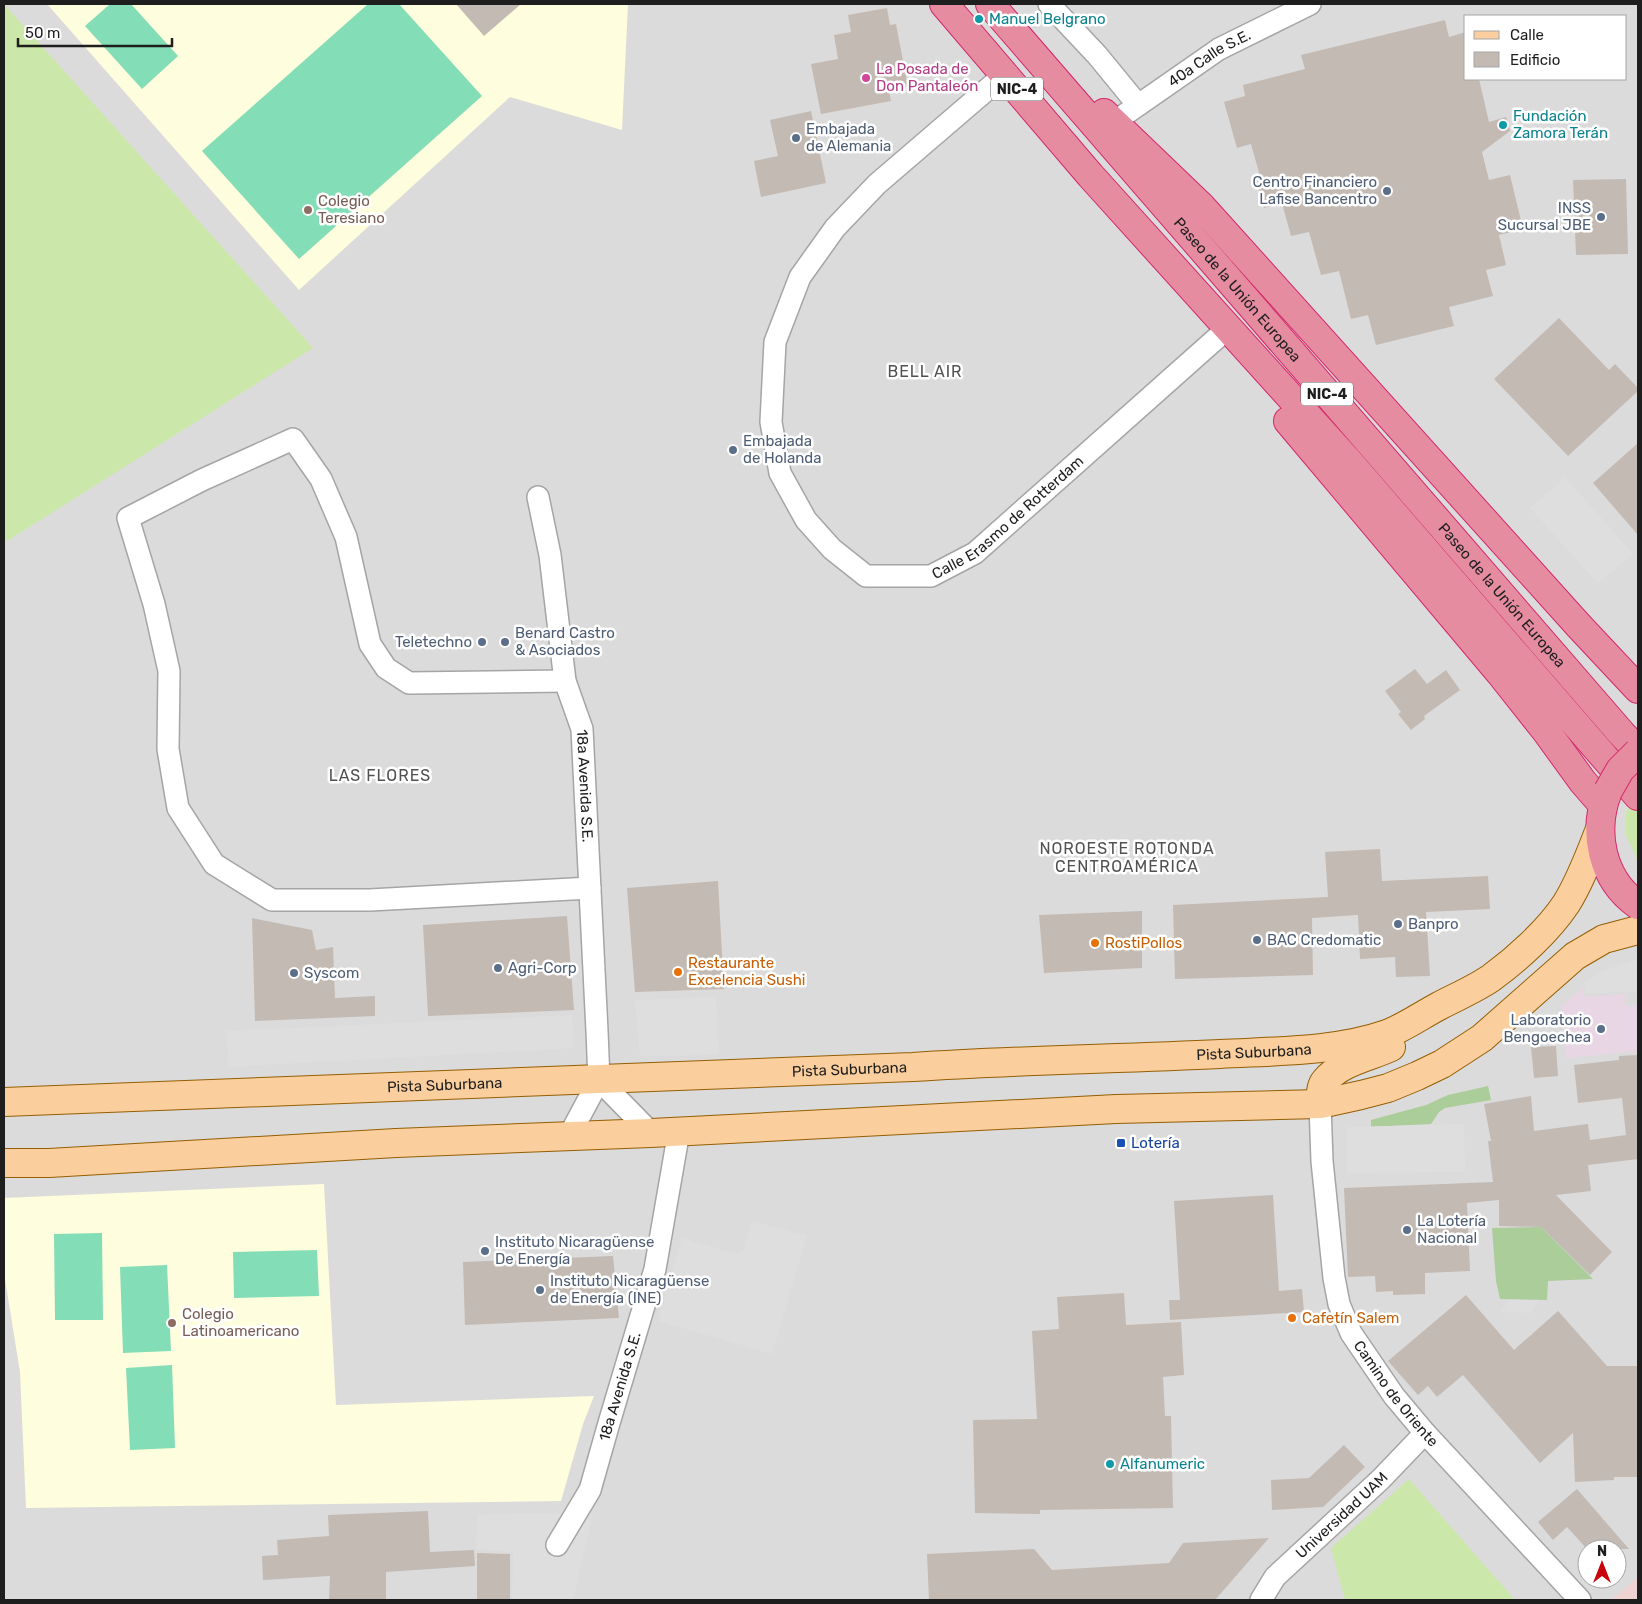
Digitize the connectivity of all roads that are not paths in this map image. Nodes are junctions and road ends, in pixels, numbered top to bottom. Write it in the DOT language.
graph roads {
  1 [pos="944,4"];
  2 [pos="990,4"];
  3 [pos="1049,4"];
  4 [pos="1310,4"];
  5 [pos="1032,53"];
  6 [pos="1004,75"];
  7 [pos="1138,105"];
  8 [pos="1114,122"];
  9 [pos="1090,174"];
  10 [pos="1218,337"];
  11 [pos="538,497"];
  12 [pos="566,681"];
  13 [pos="1638,689"];
  14 [pos="1633,746"];
  15 [pos="1638,796"];
  16 [pos="1604,808"];
  17 [pos="590,888"];
  18 [pos="1638,905"];
  19 [pos="1638,930"];
  20 [pos="1490,978"];
  21 [pos="599,1080"];
  22 [pos="4,1102"];
  23 [pos="1320,1104"];
  24 [pos="679,1131"];
  25 [pos="651,1133"];
  26 [pos="568,1136"];
  27 [pos="4,1163"];
  28 [pos="1425,1433"];
  29 [pos="557,1545"];
  30 [pos="1261,1600"];
  31 [pos="1580,1600"];
  1 -- 6 [label="highway, Paseo de la Unión Europea / NIC-4"];
  2 -- 5 [label="highway, Paseo de la Unión Europea / NIC-4"];
  3 -- 7 [label="street"];
  4 -- 7 [label="street, 40a Calle S.E."];
  5 -- 8 [label="highway"];
  5 -- 14 [label="highway, Paseo de la Unión Europea / NIC-4"];
  6 -- 9 [label="highway, Paseo de la Unión Europea / NIC-4"];
  6 -- 10 [label="street, Calle Erasmo de Rotterdam"];
  7 -- 8 [label="street, 40a Calle S.E."];
  8 -- 13 [label="highway"];
  9 -- 10 [label="highway, Paseo de la Unión Europea"];
  9 -- 15 [label="highway, Paseo de la Unión Europea / NIC-4"];
  10 -- 16 [label="highway, Paseo de la Unión Europea"];
  11 -- 12 [label="street, 18a Avenida S.E."];
  12 -- 17 [label="street, 18a Avenida S.E."];
  12 -- 17 [label="street"];
  14 -- 16 [label="highway, bridge"];
  16 -- 18 [label="highway"];
  16 -- 20 [label="main road, Pista Suburbana"];
  17 -- 21 [label="street, 18a Avenida S.E."];
  19 -- 23 [label="main road"];
  20 -- 21 [label="main road, Pista Suburbana"];
  20 -- 23 [label="main road"];
  21 -- 22 [label="main road, Pista Suburbana"];
  21 -- 25 [label="street"];
  21 -- 26 [label="street"];
  23 -- 24 [label="main road"];
  23 -- 28 [label="street, Camino de Oriente"];
  24 -- 25 [label="main road"];
  24 -- 29 [label="street, 18a Avenida S.E."];
  25 -- 26 [label="main road"];
  26 -- 27 [label="main road"];
  28 -- 30 [label="street, Universidad UAM"];
  28 -- 31 [label="street, Camino de Oriente"];
}
